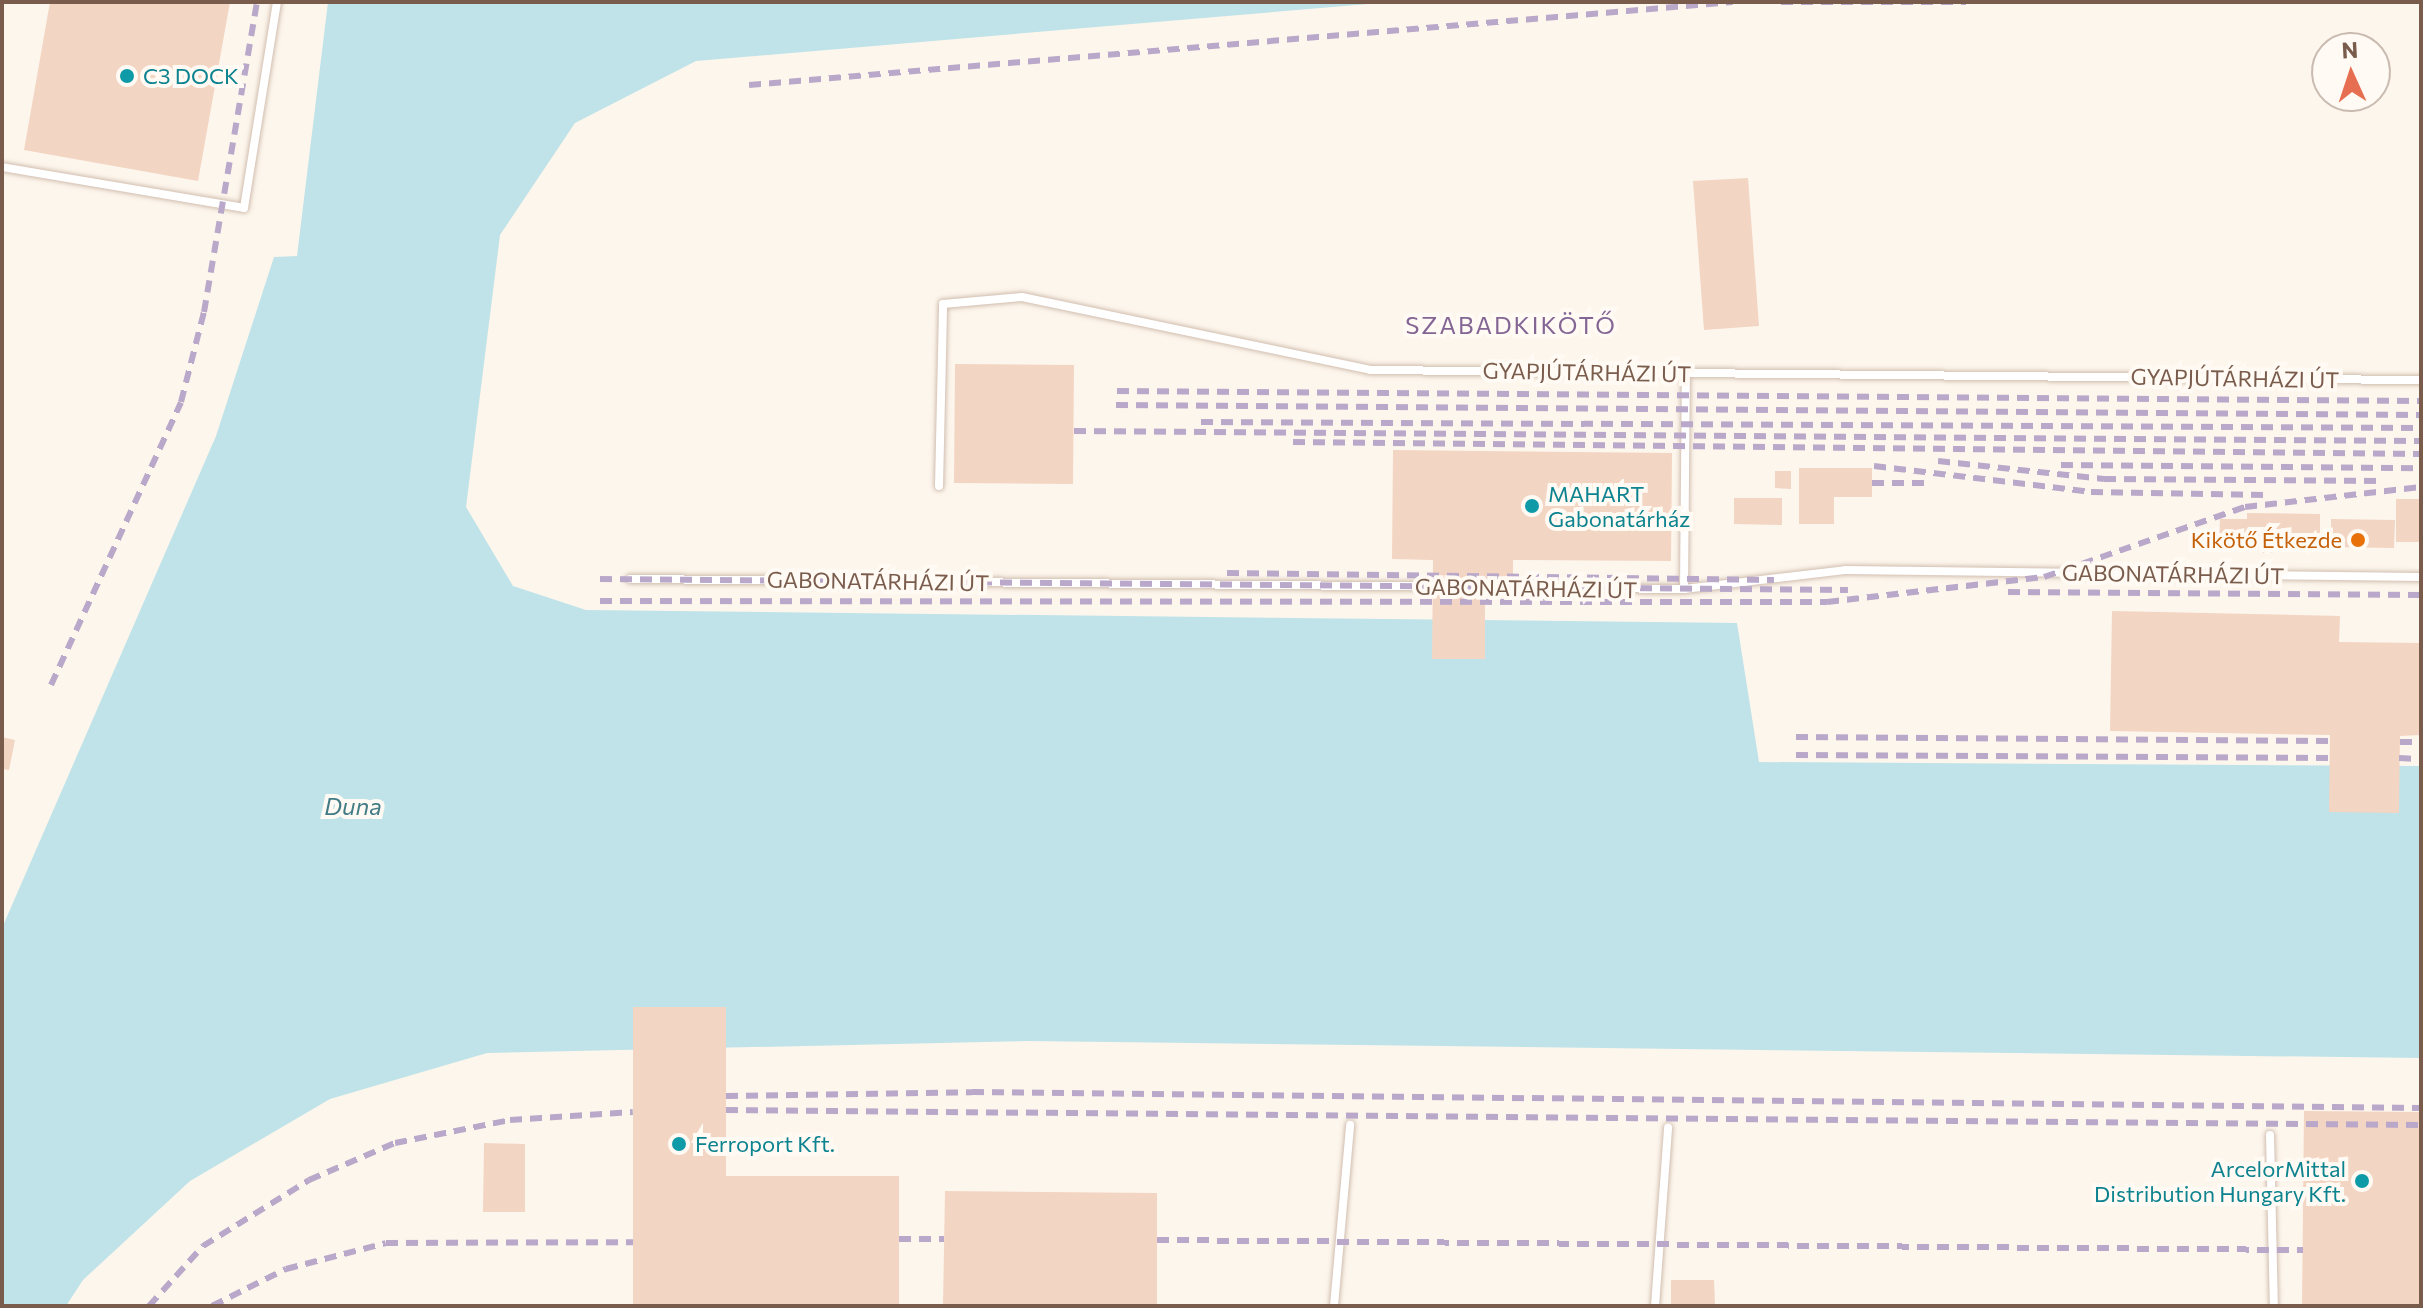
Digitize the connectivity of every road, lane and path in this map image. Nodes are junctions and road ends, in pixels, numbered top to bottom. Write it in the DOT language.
graph roads {
  1 [pos="277,2"];
  2 [pos="2,167"];
  3 [pos="1686,373"];
  4 [pos="2421,380"];
  5 [pos="939,486"];
  6 [pos="2421,577"];
  7 [pos="630,579"];
  8 [pos="1684,589"];
  9 [pos="1350,1125"];
  10 [pos="1668,1127"];
  11 [pos="2270,1135"];
  12 [pos="1334,1306"];
  13 [pos="1655,1306"];
  14 [pos="2274,1306"];
  1 -- 2 [label="lane"];
  3 -- 4 [label="lane, GYAPJÚTÁRHÁZI ÚT"];
  3 -- 5 [label="lane, GYAPJÚTÁRHÁZI ÚT"];
  3 -- 8 [label="lane"];
  6 -- 8 [label="lane, GABONATÁRHÁZI ÚT"];
  7 -- 8 [label="lane, GABONATÁRHÁZI ÚT"];
  9 -- 12 [label="lane"];
  10 -- 13 [label="lane"];
  11 -- 14 [label="lane"];
}
